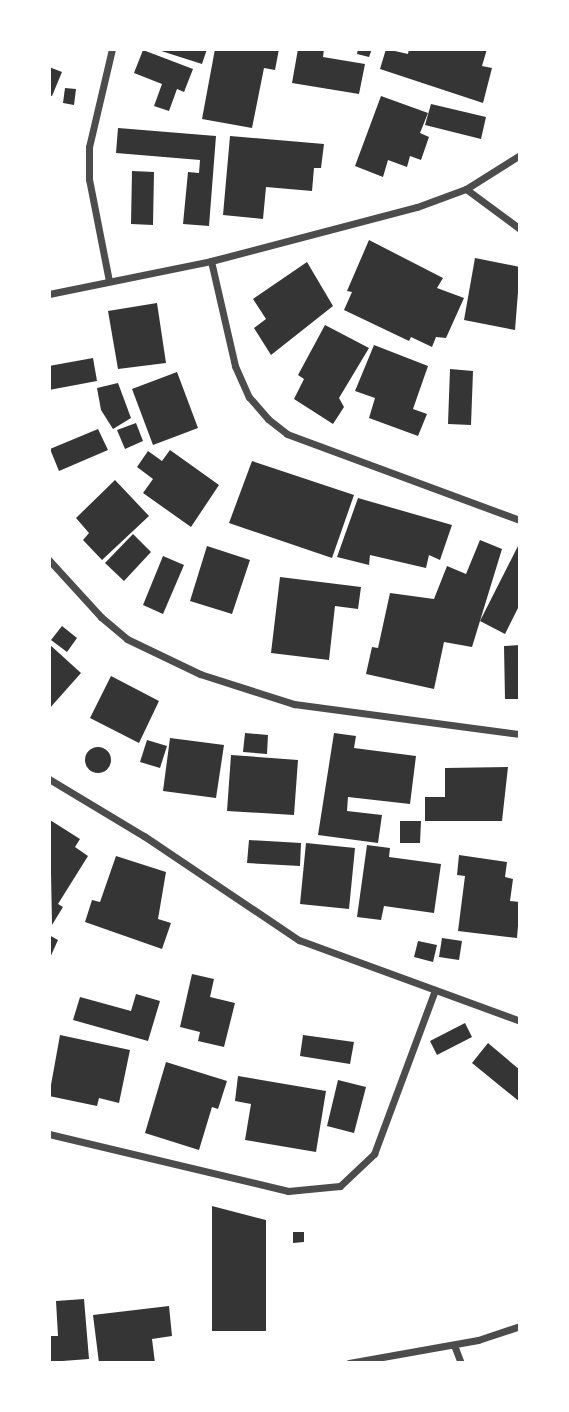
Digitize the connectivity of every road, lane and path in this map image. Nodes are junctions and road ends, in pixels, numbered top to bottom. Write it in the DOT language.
graph roads {
  1 [pos="113,49"];
  2 [pos="520,155"];
  3 [pos="466,188"];
  4 [pos="520,229"];
  5 [pos="211,261"];
  6 [pos="108,281"];
  7 [pos="49,294"];
  8 [pos="520,520"];
  9 [pos="49,560"];
  10 [pos="520,734"];
  11 [pos="49,779"];
  12 [pos="435,990"];
  13 [pos="520,1021"];
  14 [pos="49,1135"];
  15 [pos="520,1326"];
  16 [pos="454,1345"];
  17 [pos="349,1363"];
  18 [pos="461,1363"];
  1 -- 6 [label="street"];
  2 -- 3 [label="street"];
  3 -- 4 [label="street"];
  3 -- 5 [label="street"];
  5 -- 6 [label="street"];
  5 -- 8 [label="street"];
  6 -- 7 [label="street"];
  9 -- 10 [label="street"];
  11 -- 12 [label="street"];
  12 -- 13 [label="street"];
  12 -- 14 [label="street"];
  15 -- 16 [label="street"];
  16 -- 17 [label="street"];
  16 -- 18 [label="street"];
}
